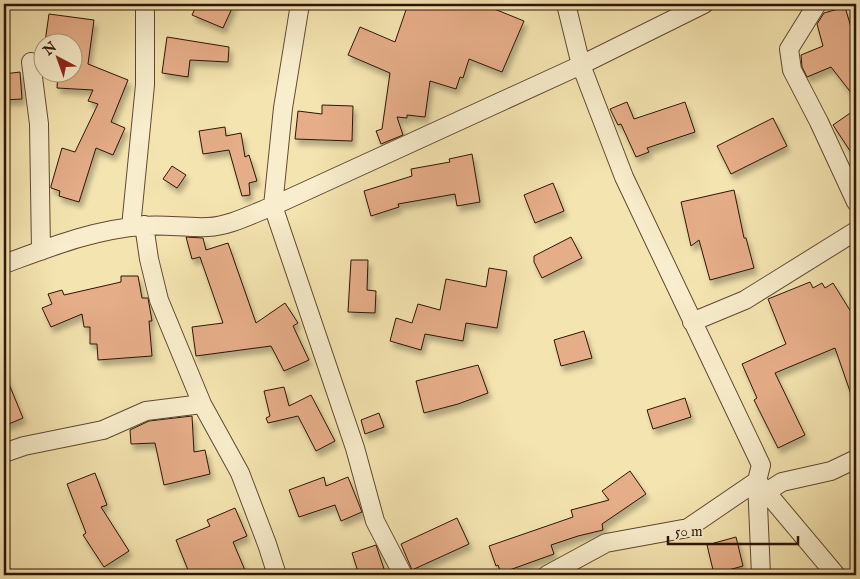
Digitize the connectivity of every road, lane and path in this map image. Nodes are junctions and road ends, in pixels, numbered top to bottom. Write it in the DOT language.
graph roads {
  1 [pos="145,4"];
  2 [pos="300,4"];
  3 [pos="566,4"];
  4 [pos="704,4"];
  5 [pos="817,4"];
  6 [pos="31,62"];
  7 [pos="581,65"];
  8 [pos="856,202"];
  9 [pos="273,206"];
  10 [pos="137,226"];
  11 [pos="856,231"];
  12 [pos="41,251"];
  13 [pos="4,264"];
  14 [pos="692,322"];
  15 [pos="202,404"];
  16 [pos="4,453"];
  17 [pos="856,459"];
  18 [pos="762,486"];
  19 [pos="277,575"];
  20 [pos="404,575"];
  21 [pos="548,575"];
  22 [pos="761,575"];
  23 [pos="836,575"];
  1 -- 10 [label="street"];
  2 -- 9 [label="street"];
  3 -- 7 [label="street"];
  4 -- 7 [label="street"];
  5 -- 8 [label="street"];
  6 -- 12 [label="street"];
  7 -- 9 [label="street"];
  7 -- 14 [label="street"];
  9 -- 10 [label="street"];
  9 -- 20 [label="street"];
  10 -- 12 [label="street"];
  10 -- 15 [label="street"];
  11 -- 14 [label="street"];
  12 -- 13 [label="street"];
  14 -- 18 [label="street"];
  15 -- 16 [label="street"];
  15 -- 19 [label="street"];
  17 -- 18 [label="street"];
  18 -- 21 [label="street"];
  18 -- 22 [label="street"];
  18 -- 23 [label="street"];
}
